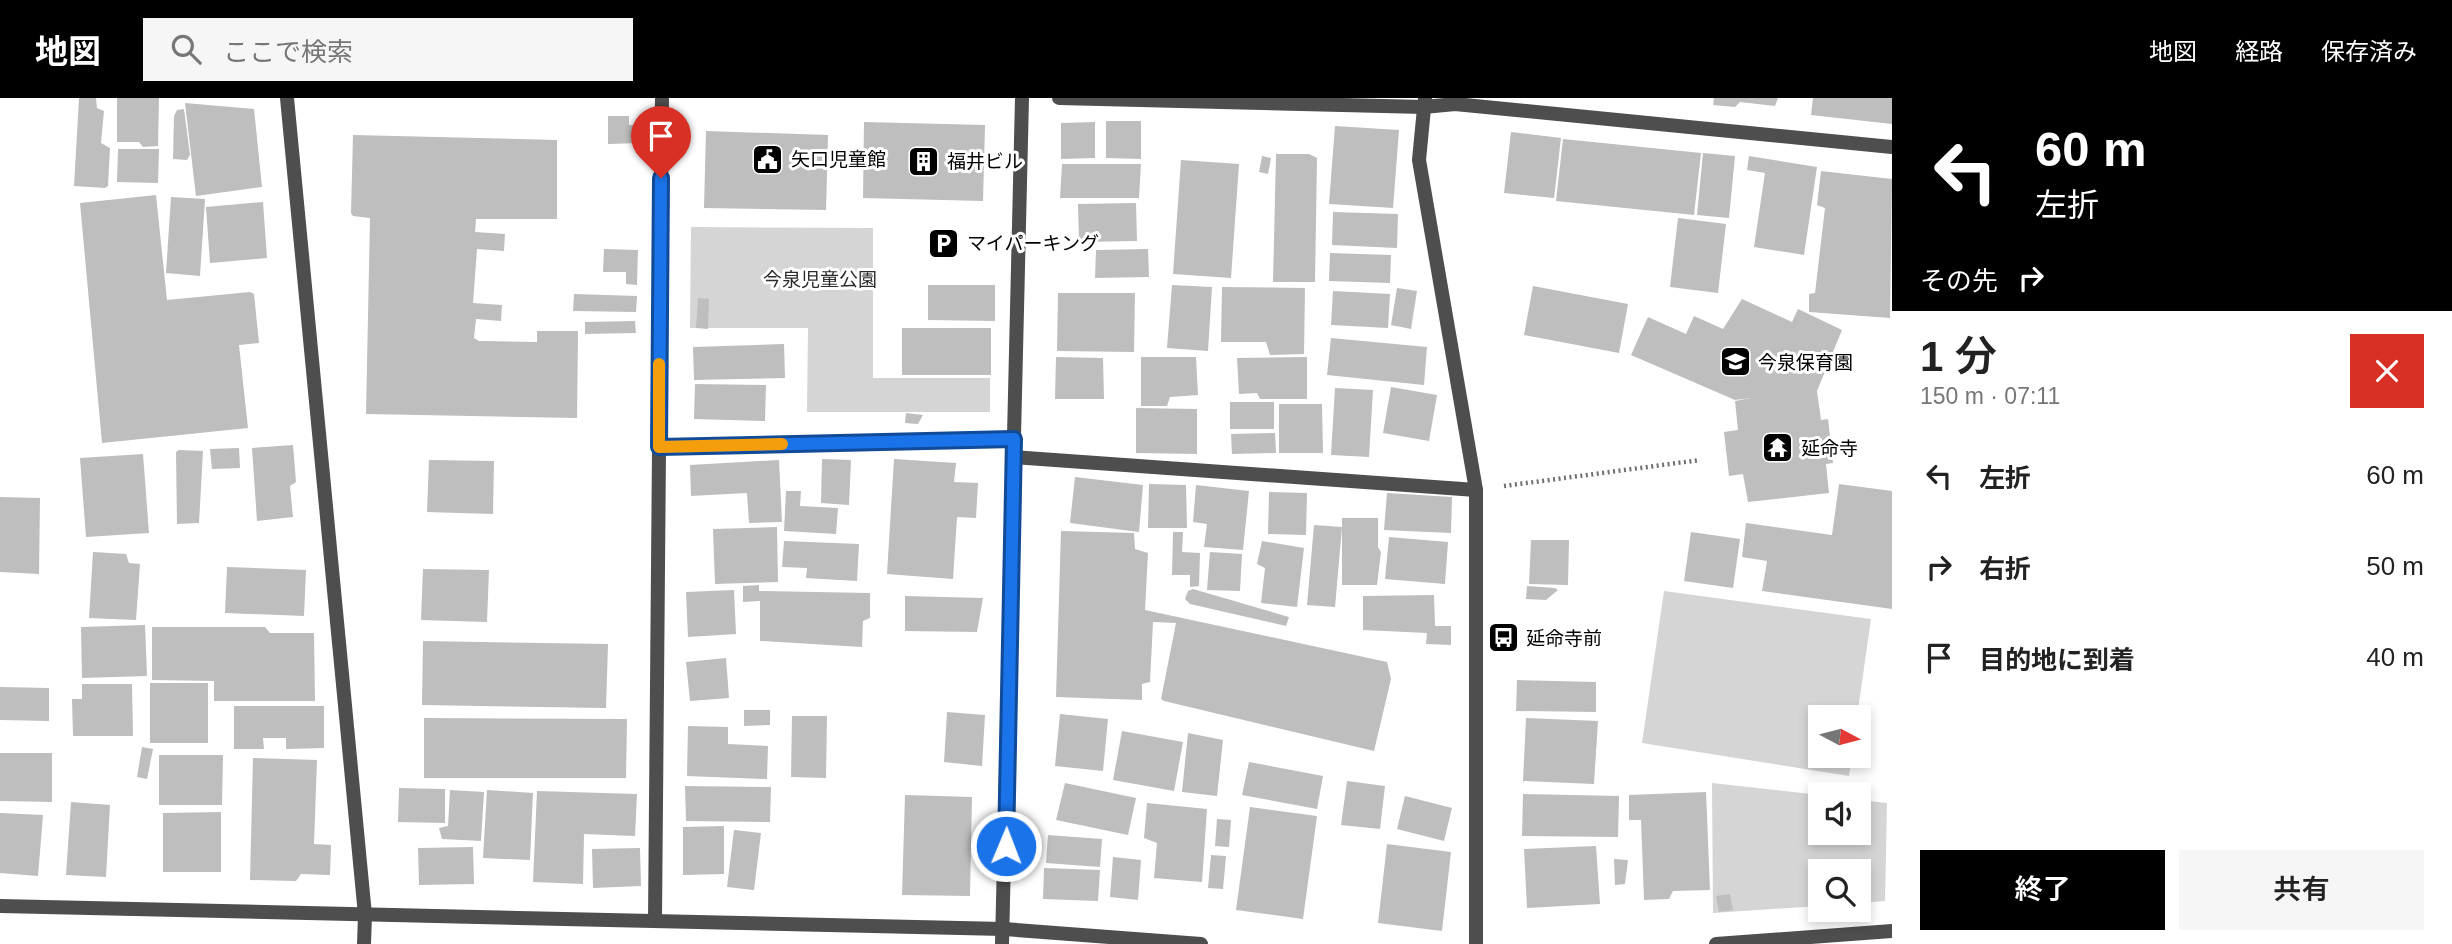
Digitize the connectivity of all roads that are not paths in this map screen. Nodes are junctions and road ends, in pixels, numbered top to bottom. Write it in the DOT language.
graph roads {
  1 [pos="287,98"];
  2 [pos="662,98"];
  3 [pos="1021,98"];
  4 [pos="1059,98"];
  5 [pos="1424,103"];
  6 [pos="1892,147"];
  7 [pos="1014,439"];
  8 [pos="659,447"];
  9 [pos="1013,457"];
  10 [pos="1476,490"];
  11 [pos="0,906"];
  12 [pos="365,915"];
  13 [pos="655,920"];
  14 [pos="1892,931"];
  15 [pos="1003,937"];
  16 [pos="364,944"];
  17 [pos="1201,944"];
  18 [pos="1476,944"];
  19 [pos="1717,944"];
  1 -- 12 [label="street"];
  2 -- 8 [label="street"];
  3 -- 7 [label="street"];
  4 -- 5 [label="street"];
  5 -- 6 [label="street"];
  5 -- 10 [label="street"];
  7 -- 8 [label="street"];
  7 -- 9 [label="street"];
  8 -- 13 [label="street"];
  9 -- 10 [label="street"];
  9 -- 15 [label="street"];
  10 -- 18 [label="street"];
  11 -- 12 [label="street"];
  12 -- 13 [label="street"];
  12 -- 16 [label="street"];
  13 -- 15 [label="street"];
  14 -- 19 [label="street"];
  15 -- 17 [label="street"];
}
